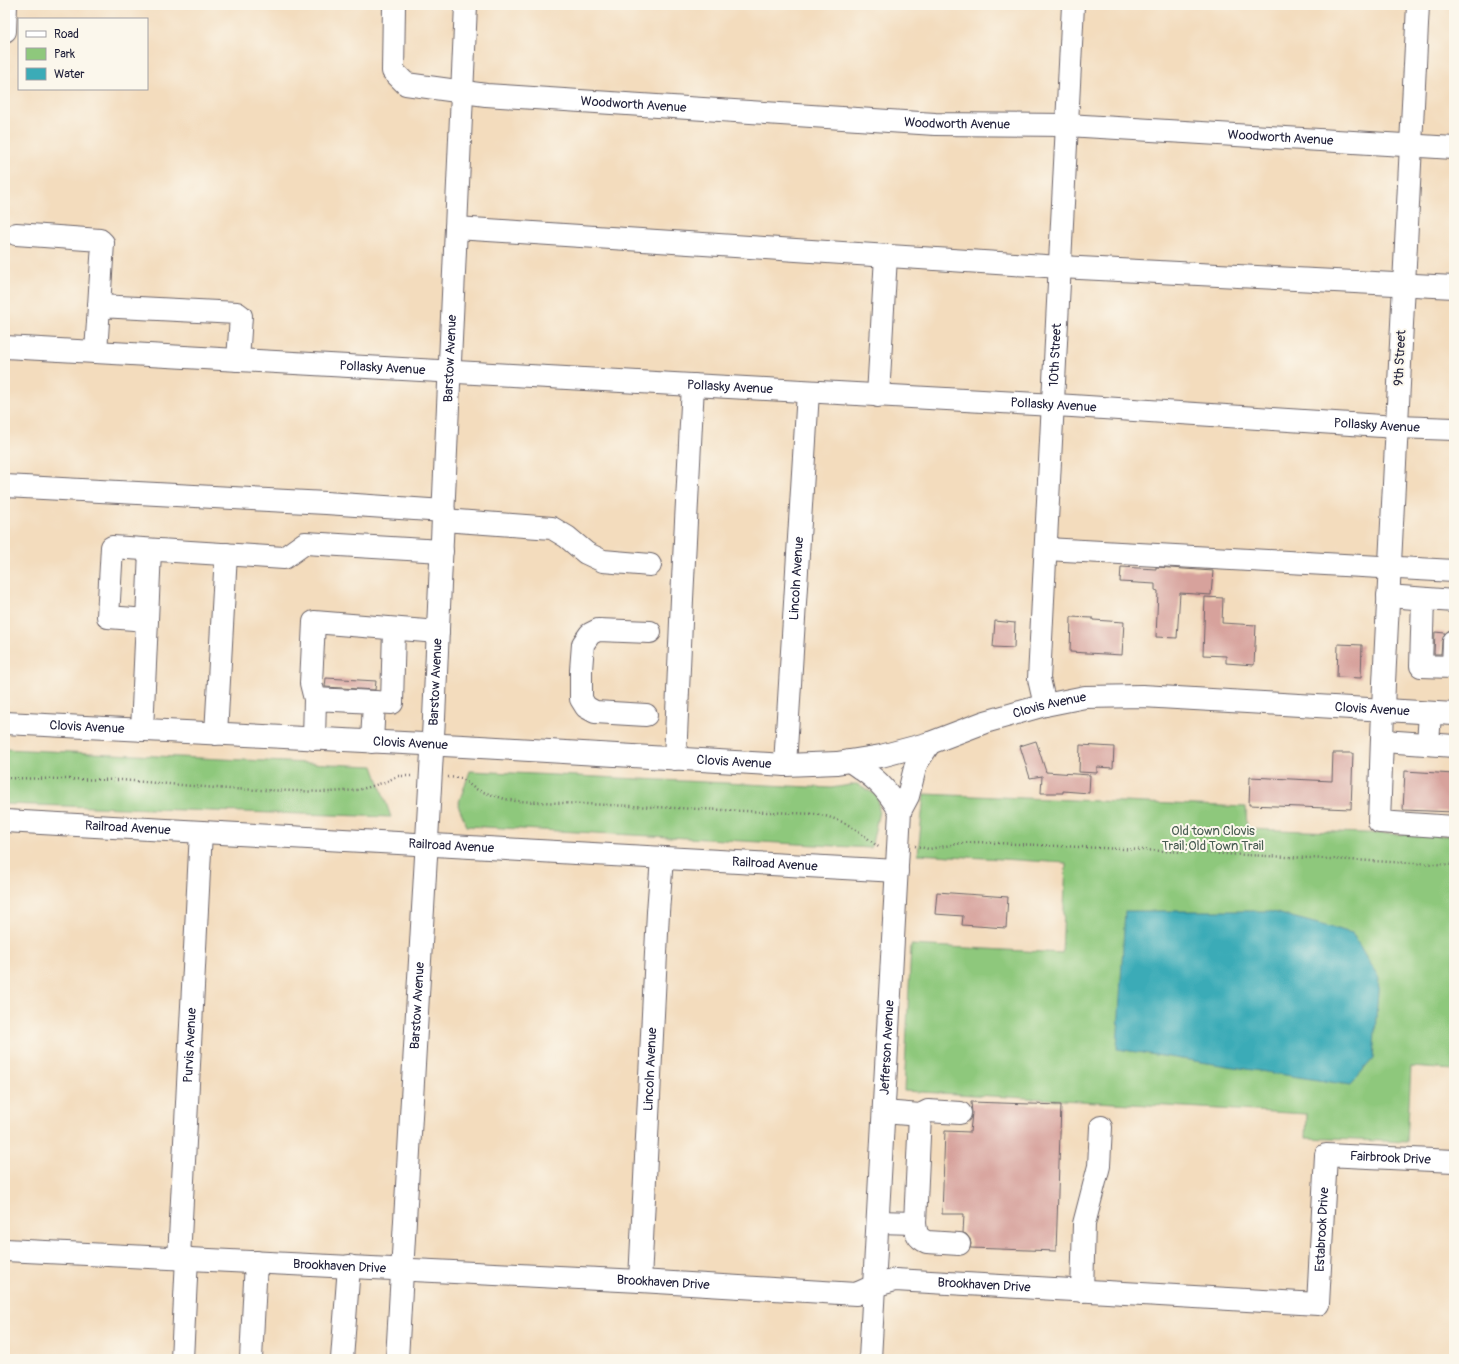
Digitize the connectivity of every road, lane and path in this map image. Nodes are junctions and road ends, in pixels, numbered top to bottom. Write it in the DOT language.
graph roads {
  1 [pos="6,5"];
  2 [pos="394,5"];
  3 [pos="466,5"];
  4 [pos="1073,5"];
  5 [pos="1418,5"];
  6 [pos="5,31"];
  7 [pos="461,91"];
  8 [pos="1067,125"];
  9 [pos="1411,146"];
  10 [pos="1454,148"];
  11 [pos="456,228"];
  12 [pos="16,234"];
  13 [pos="886,256"];
  14 [pos="1060,267"];
  15 [pos="1404,284"];
  16 [pos="1454,287"];
  17 [pos="99,306"];
  18 [pos="5,347"];
  19 [pos="96,352"];
  20 [pos="238,360"];
  21 [pos="448,372"];
  22 [pos="693,386"];
  23 [pos="808,392"];
  24 [pos="878,396"];
  25 [pos="1053,405"];
  26 [pos="1397,427"];
  27 [pos="1454,429"];
  28 [pos="5,486"];
  29 [pos="444,516"];
  30 [pos="1046,549"];
  31 [pos="150,550"];
  32 [pos="442,551"];
  33 [pos="226,554"];
  34 [pos="650,565"];
  35 [pos="1390,567"];
  36 [pos="1454,571"];
  37 [pos="1388,596"];
  38 [pos="1423,599"];
  39 [pos="1454,601"];
  40 [pos="147,620"];
  41 [pos="394,629"];
  42 [pos="438,632"];
  43 [pos="650,632"];
  44 [pos="1454,641"];
  45 [pos="315,699"];
  46 [pos="374,702"];
  47 [pos="1045,705"];
  48 [pos="1384,711"];
  49 [pos="1430,713"];
  50 [pos="646,714"];
  51 [pos="1454,714"];
  52 [pos="5,723"];
  53 [pos="142,730"];
  54 [pos="216,734"];
  55 [pos="314,739"];
  56 [pos="1383,741"];
  57 [pos="372,742"];
  58 [pos="930,743"];
  59 [pos="1428,744"];
  60 [pos="432,745"];
  61 [pos="1454,746"];
  62 [pos="675,759"];
  63 [pos="850,761"];
  64 [pos="785,765"];
  65 [pos="430,777"];
  66 [pos="5,778"];
  67 [pos="900,811"];
  68 [pos="5,821"];
  69 [pos="1454,827"];
  70 [pos="201,832"];
  71 [pos="427,845"];
  72 [pos="898,847"];
  73 [pos="662,858"];
  74 [pos="1454,864"];
  75 [pos="897,871"];
  76 [pos="884,1112"];
  77 [pos="960,1113"];
  78 [pos="920,1115"];
  79 [pos="1101,1128"];
  80 [pos="1326,1155"];
  81 [pos="1454,1161"];
  82 [pos="878,1222"];
  83 [pos="915,1223"];
  84 [pos="959,1244"];
  85 [pos="5,1250"];
  86 [pos="183,1258"];
  87 [pos="256,1262"];
  88 [pos="349,1266"];
  89 [pos="401,1269"];
  90 [pos="640,1281"];
  91 [pos="874,1286"];
  92 [pos="1082,1291"];
  93 [pos="1318,1304"];
  94 [pos="182,1359"];
  95 [pos="251,1359"];
  96 [pos="342,1359"];
  97 [pos="397,1359"];
  98 [pos="870,1359"];
  1 -- 6 [label="street"];
  2 -- 7 [label="street, Woodworth Avenue"];
  3 -- 7 [label="street, Barstow Avenue"];
  4 -- 8 [label="street, 10th Street"];
  5 -- 9 [label="street, 9th Street"];
  7 -- 8 [label="street, Woodworth Avenue"];
  7 -- 11 [label="street, Barstow Avenue"];
  8 -- 9 [label="street, Woodworth Avenue"];
  8 -- 14 [label="street, 10th Street"];
  9 -- 10 [label="street, Woodworth Avenue"];
  9 -- 15 [label="street, 9th Street"];
  11 -- 13 [label="street"];
  11 -- 21 [label="street, Barstow Avenue"];
  12 -- 17 [label="street"];
  13 -- 14 [label="street"];
  13 -- 24 [label="street"];
  14 -- 15 [label="street"];
  14 -- 25 [label="street, 10th Street"];
  15 -- 16 [label="street"];
  15 -- 26 [label="street, 9th Street"];
  17 -- 19 [label="street"];
  17 -- 20 [label="street"];
  18 -- 19 [label="street, Pollasky Avenue"];
  19 -- 20 [label="street, Pollasky Avenue"];
  20 -- 21 [label="street, Pollasky Avenue"];
  21 -- 22 [label="street, Pollasky Avenue"];
  21 -- 29 [label="street, Barstow Avenue"];
  22 -- 23 [label="street, Pollasky Avenue"];
  22 -- 62 [label="street"];
  23 -- 24 [label="street, Pollasky Avenue"];
  23 -- 64 [label="street, Lincoln Avenue"];
  24 -- 25 [label="street, Pollasky Avenue"];
  25 -- 26 [label="street, Pollasky Avenue"];
  25 -- 30 [label="street, 10th Street"];
  26 -- 27 [label="street, Pollasky Avenue"];
  26 -- 35 [label="street, 9th Street"];
  28 -- 29 [label="street"];
  29 -- 32 [label="street, Barstow Avenue"];
  29 -- 34 [label="street"];
  30 -- 35 [label="street"];
  30 -- 47 [label="street, 10th Street"];
  31 -- 33 [label="street"];
  31 -- 40 [label="street"];
  31 -- 40 [label="street"];
  32 -- 33 [label="street"];
  32 -- 42 [label="street, Barstow Avenue"];
  33 -- 54 [label="street"];
  35 -- 36 [label="street"];
  35 -- 37 [label="street, 9th Street"];
  37 -- 38 [label="street"];
  37 -- 48 [label="street, 9th Street"];
  38 -- 39 [label="street"];
  38 -- 44 [label="street"];
  40 -- 53 [label="street"];
  41 -- 42 [label="street"];
  41 -- 45 [label="street"];
  41 -- 46 [label="street"];
  42 -- 60 [label="street, Barstow Avenue"];
  43 -- 50 [label="street"];
  45 -- 46 [label="street"];
  45 -- 55 [label="street"];
  46 -- 57 [label="street"];
  47 -- 48 [label="street, Clovis Avenue"];
  47 -- 58 [label="street, Clovis Avenue"];
  48 -- 49 [label="street, Clovis Avenue"];
  48 -- 56 [label="street, 9th Street"];
  49 -- 51 [label="street, Clovis Avenue"];
  49 -- 59 [label="street"];
  52 -- 53 [label="street, Clovis Avenue"];
  53 -- 54 [label="street, Clovis Avenue"];
  54 -- 55 [label="street, Clovis Avenue"];
  55 -- 57 [label="street, Clovis Avenue"];
  56 -- 59 [label="street"];
  56 -- 69 [label="street, 9th Street"];
  57 -- 60 [label="street, Clovis Avenue"];
  58 -- 63 [label="street, Clovis Avenue"];
  58 -- 67 [label="street, Jefferson Avenue"];
  59 -- 61 [label="street"];
  60 -- 62 [label="street, Clovis Avenue"];
  60 -- 65 [label="street, Barstow Avenue"];
  62 -- 64 [label="street, Clovis Avenue"];
  63 -- 64 [label="street, Clovis Avenue"];
  63 -- 67 [label="street"];
  65 -- 66 [label="path"];
  65 -- 71 [label="street, Barstow Avenue"];
  65 -- 72 [label="path"];
  67 -- 72 [label="street, Jefferson Avenue"];
  68 -- 70 [label="street, Railroad Avenue"];
  70 -- 71 [label="street, Railroad Avenue"];
  70 -- 86 [label="street, Purvis Avenue"];
  71 -- 73 [label="street, Railroad Avenue"];
  71 -- 89 [label="street, Barstow Avenue"];
  72 -- 74 [label="path"];
  72 -- 75 [label="street, Jefferson Avenue"];
  73 -- 75 [label="street, Railroad Avenue"];
  73 -- 90 [label="street, Lincoln Avenue"];
  75 -- 76 [label="street, Jefferson Avenue"];
  76 -- 78 [label="street"];
  76 -- 82 [label="street, Jefferson Avenue"];
  77 -- 78 [label="street"];
  78 -- 83 [label="street"];
  79 -- 92 [label="street"];
  80 -- 81 [label="street, Fairbrook Drive"];
  80 -- 93 [label="street, Estabrook Drive"];
  82 -- 83 [label="street"];
  82 -- 91 [label="street, Jefferson Avenue"];
  83 -- 84 [label="street"];
  85 -- 86 [label="street, Brookhaven Drive"];
  86 -- 87 [label="street, Brookhaven Drive"];
  86 -- 94 [label="street, Purvis Avenue"];
  87 -- 88 [label="street, Brookhaven Drive"];
  87 -- 95 [label="street"];
  88 -- 89 [label="street, Brookhaven Drive"];
  88 -- 96 [label="street"];
  89 -- 90 [label="street, Brookhaven Drive"];
  89 -- 97 [label="street, Barstow Avenue"];
  90 -- 91 [label="street, Brookhaven Drive"];
  91 -- 92 [label="street, Brookhaven Drive"];
  91 -- 98 [label="street, Jefferson Avenue"];
  92 -- 93 [label="street, Brookhaven Drive"];
}
